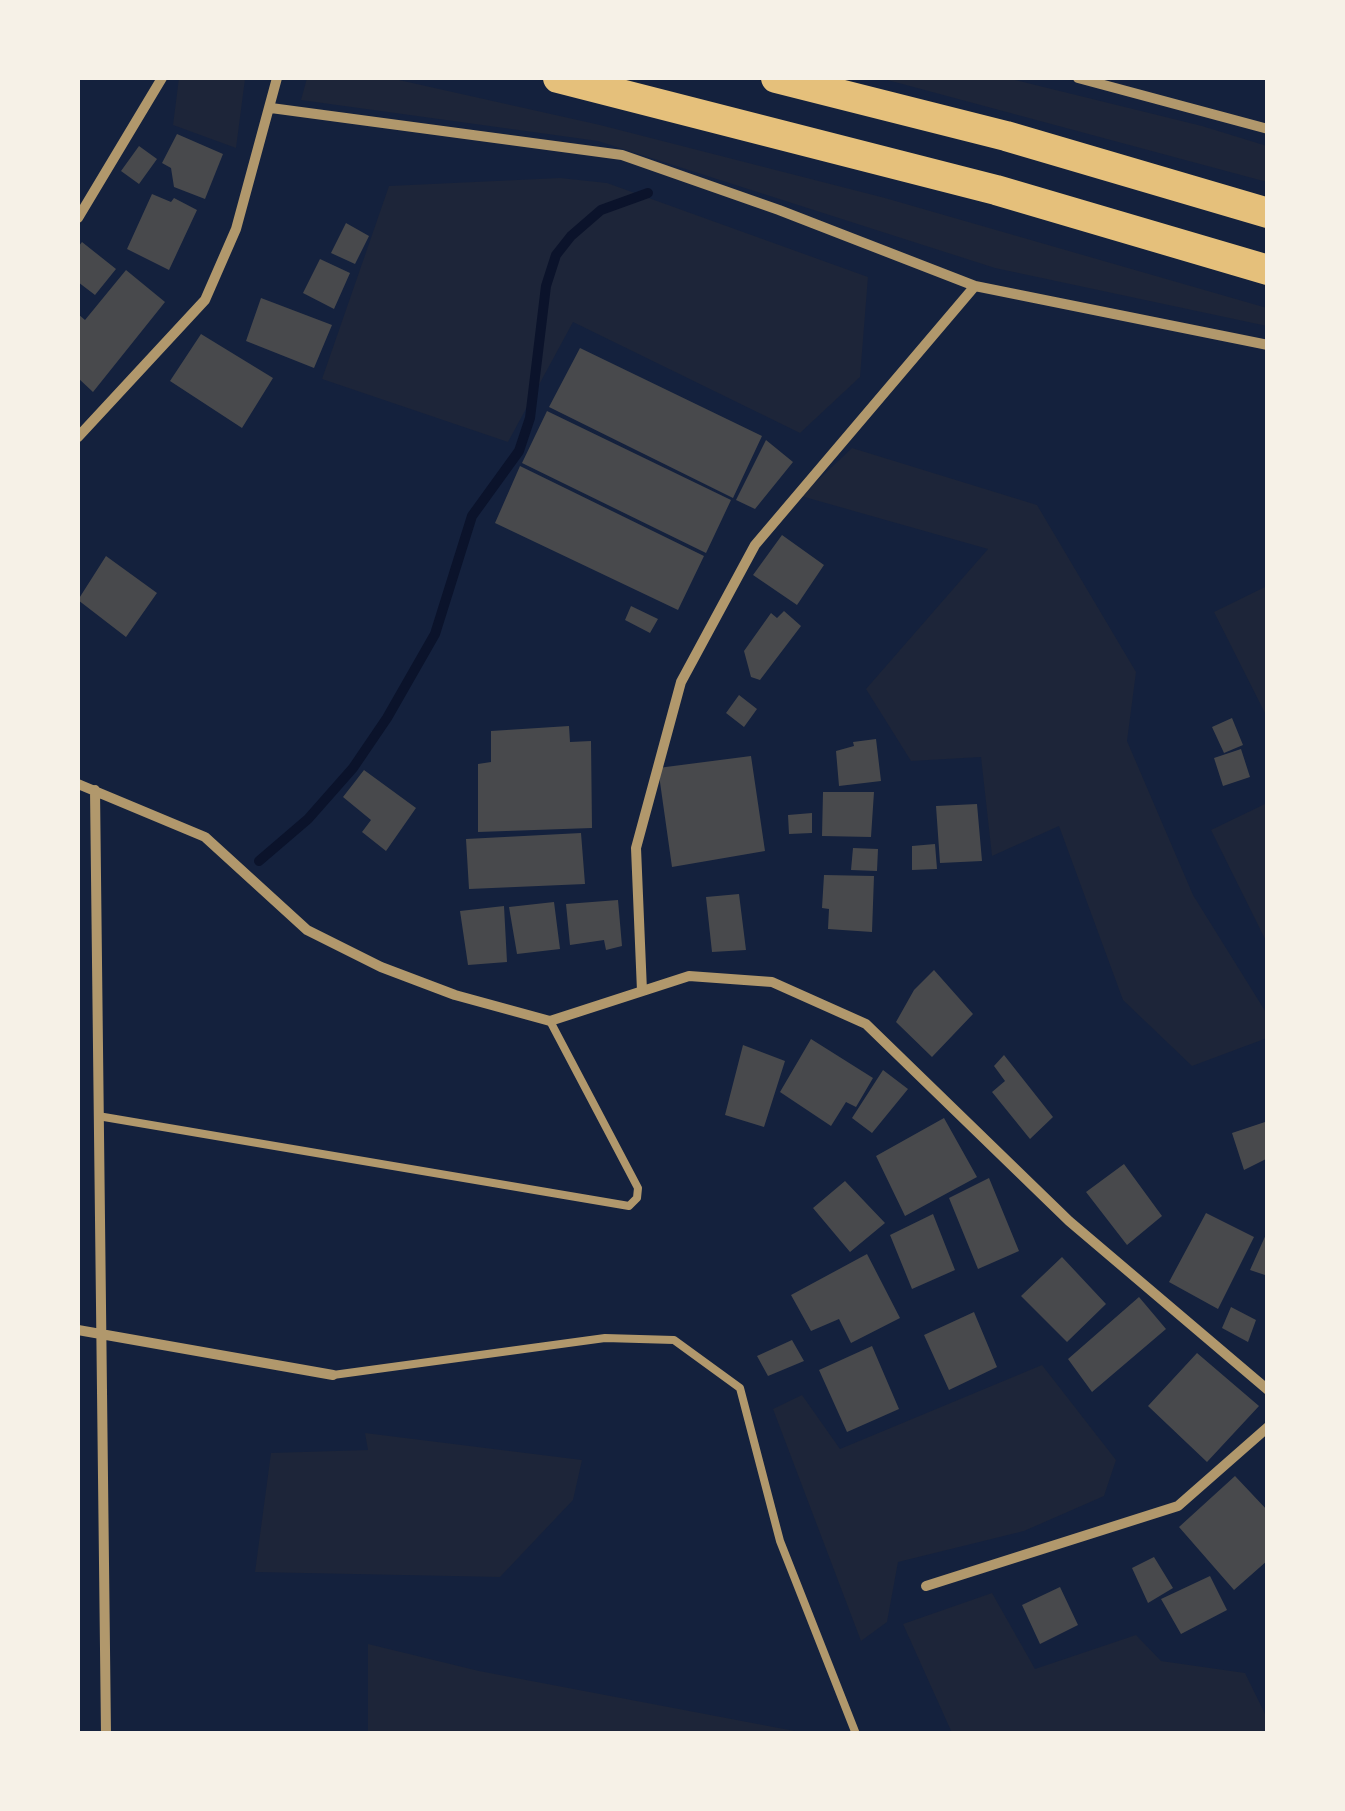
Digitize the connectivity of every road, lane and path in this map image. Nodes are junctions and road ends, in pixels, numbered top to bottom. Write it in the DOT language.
graph roads {
  1 [pos="162,78"];
  2 [pos="558,78"];
  3 [pos="776,78"];
  4 [pos="1078,78"];
  5 [pos="276,80"];
  6 [pos="271,108"];
  7 [pos="1268,128"];
  8 [pos="1268,212"];
  9 [pos="78,218"];
  10 [pos="1268,270"];
  11 [pos="975,286"];
  12 [pos="1268,345"];
  13 [pos="78,437"];
  14 [pos="78,784"];
  15 [pos="96,790"];
  16 [pos="642,991"];
  17 [pos="550,1021"];
  18 [pos="98,1116"];
  19 [pos="78,1330"];
  20 [pos="99,1334"];
  21 [pos="333,1374"];
  22 [pos="1268,1390"];
  23 [pos="1268,1427"];
  24 [pos="926,1586"];
  25 [pos="106,1734"];
  26 [pos="856,1734"];
  1 -- 9 [label="street"];
  2 -- 10 [label="highway"];
  3 -- 8 [label="highway"];
  4 -- 7 [label="street"];
  5 -- 6 [label="street"];
  6 -- 11 [label="street"];
  6 -- 13 [label="street"];
  11 -- 12 [label="street"];
  11 -- 16 [label="street"];
  14 -- 15 [label="street"];
  15 -- 17 [label="street"];
  15 -- 18 [label="street"];
  16 -- 17 [label="street"];
  16 -- 22 [label="street"];
  17 -- 18 [label="lane"];
  18 -- 20 [label="street"];
  19 -- 20 [label="street"];
  20 -- 21 [label="street"];
  20 -- 25 [label="street"];
  21 -- 26 [label="lane"];
  23 -- 24 [label="street"];
}
